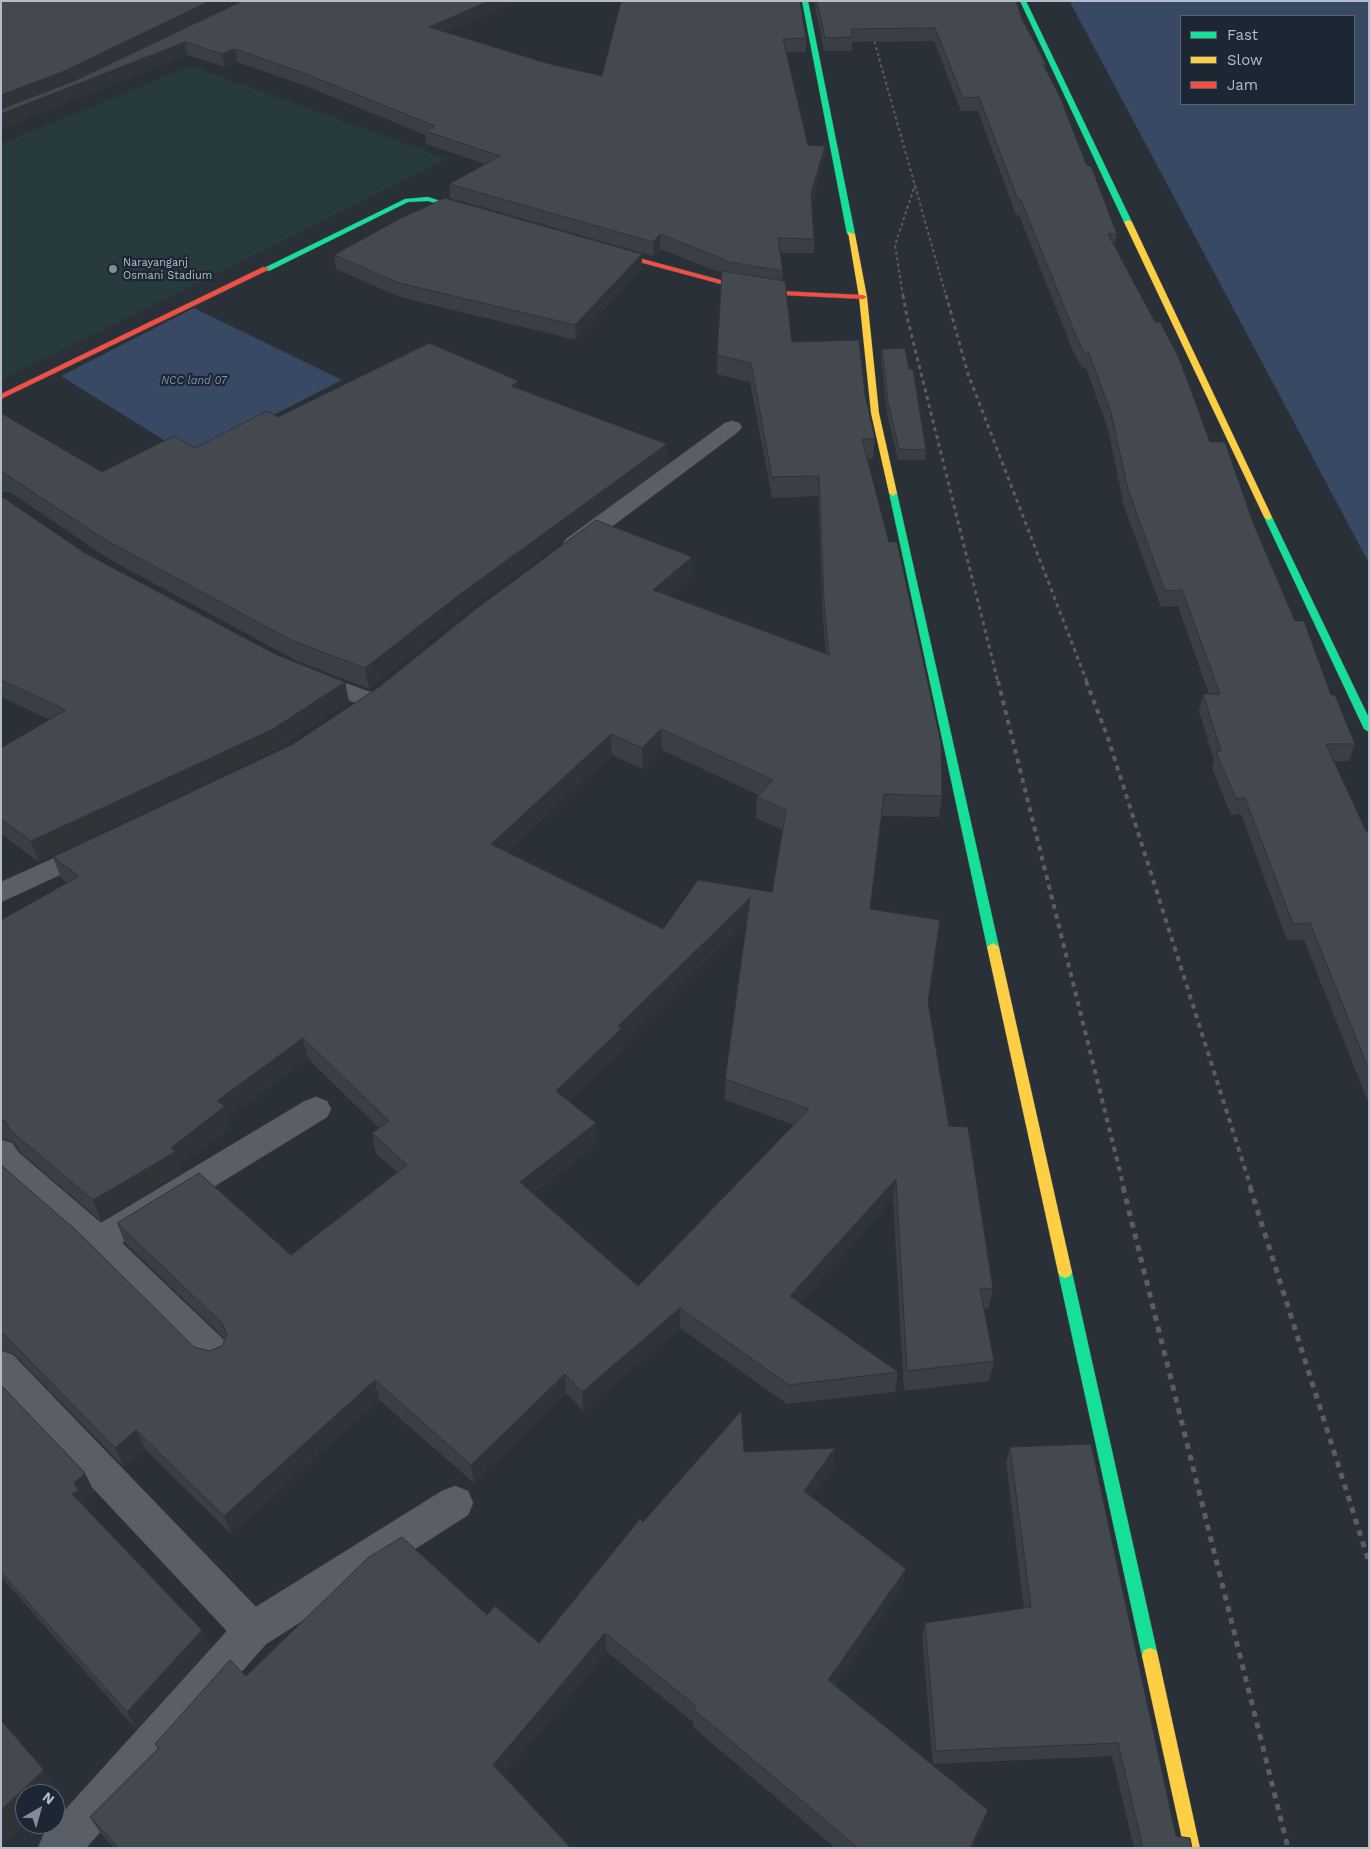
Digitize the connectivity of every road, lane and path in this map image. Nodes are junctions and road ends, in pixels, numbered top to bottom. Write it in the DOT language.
graph roads {
  1 [pos="804,1"];
  2 [pos="1022,1"];
  3 [pos="485,215"];
  4 [pos="598,248"];
  5 [pos="863,297"];
  6 [pos="1,397"];
  7 [pos="732,427"];
  8 [pos="558,557"];
  9 [pos="296,672"];
  10 [pos="349,716"];
  11 [pos="1369,729"];
  12 [pos="109,842"];
  13 [pos="1,893"];
  14 [pos="316,1109"];
  15 [pos="1,1152"];
  16 [pos="99,1241"];
  17 [pos="215,1354"];
  18 [pos="1,1366"];
  19 [pos="455,1503"];
  20 [pos="252,1631"];
  21 [pos="58,1848"];
  22 [pos="1192,1848"];
  1 -- 5 [label="street"];
  2 -- 11 [label="street"];
  3 -- 6 [label="street"];
  4 -- 5 [label="street"];
  5 -- 22 [label="street"];
  7 -- 8 [label="street"];
  9 -- 10 [label="street"];
  12 -- 13 [label="street"];
  14 -- 16 [label="street"];
  15 -- 16 [label="street"];
  16 -- 17 [label="street"];
  18 -- 20 [label="street"];
  19 -- 20 [label="street"];
  20 -- 21 [label="street"];
}
